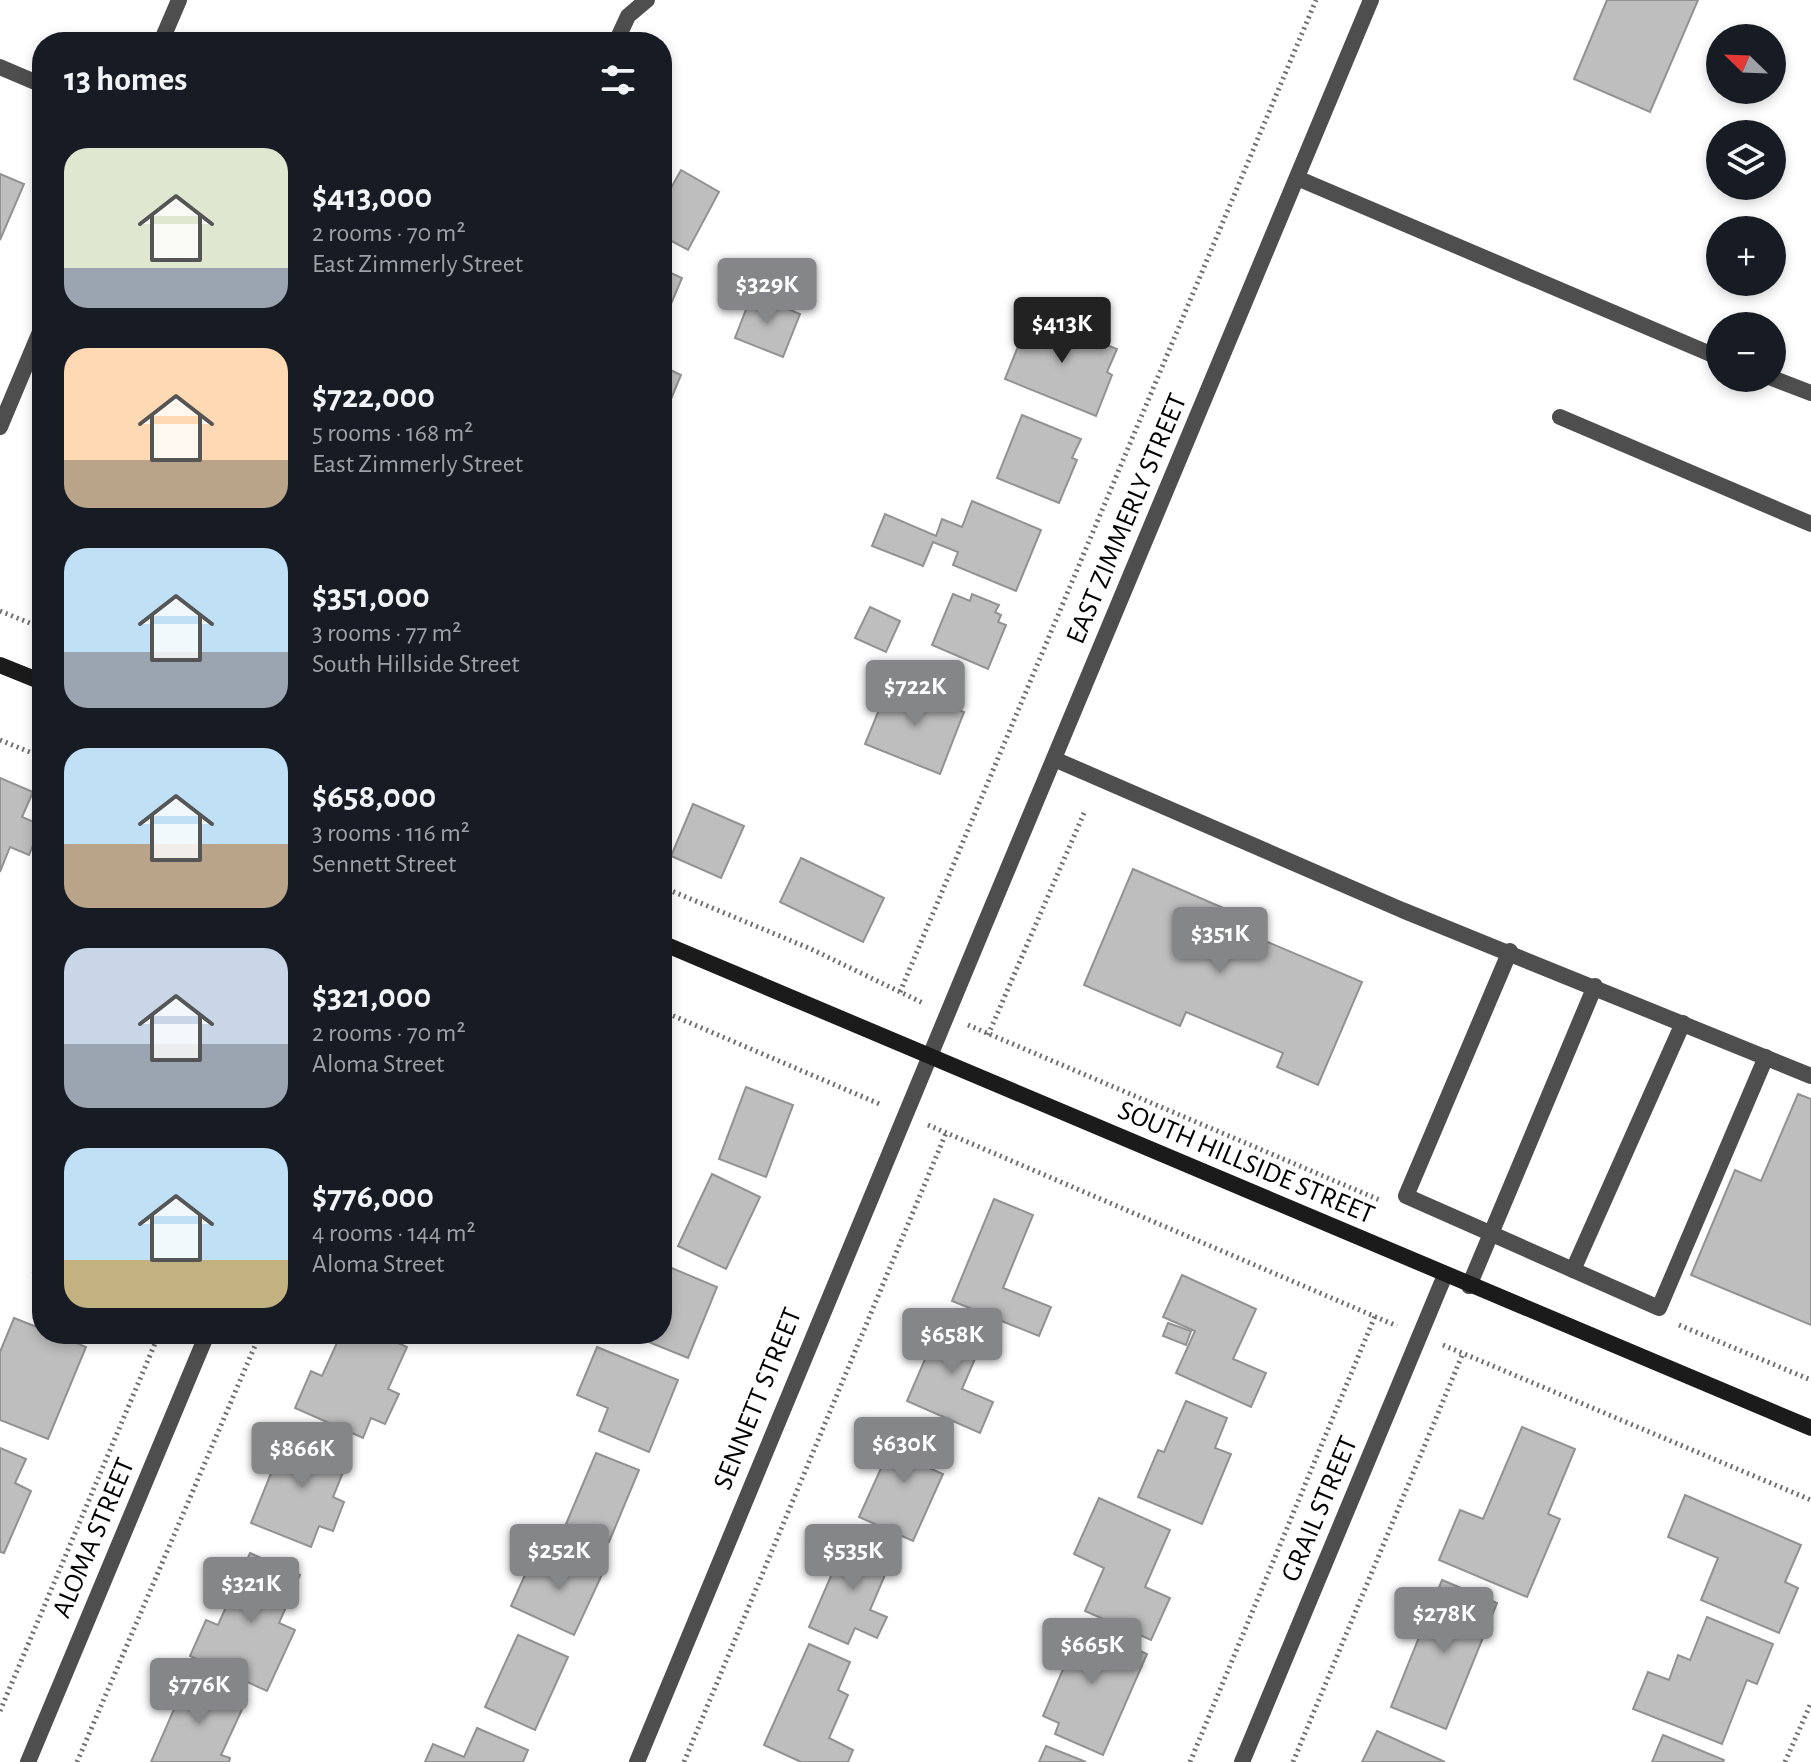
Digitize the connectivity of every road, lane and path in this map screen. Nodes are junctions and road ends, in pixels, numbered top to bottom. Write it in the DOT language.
graph roads {
  1 [pos="179,0"];
  2 [pos="647,0"];
  3 [pos="1316,0"];
  4 [pos="1371,0"];
  5 [pos="165,32"];
  6 [pos="621,32"];
  7 [pos="0,67"];
  8 [pos="32,81"];
  9 [pos="1297,178"];
  10 [pos="32,351"];
  11 [pos="1706,352"];
  12 [pos="1786,383"];
  13 [pos="1811,393"];
  14 [pos="1560,417"];
  15 [pos="0,427"];
  16 [pos="1811,524"];
  17 [pos="0,611"];
  18 [pos="32,624"];
  19 [pos="0,665"];
  20 [pos="32,678"];
  21 [pos="0,740"];
  22 [pos="32,753"];
  23 [pos="1054,759"];
  24 [pos="1084,813"];
  25 [pos="672,891"];
  26 [pos="672,947"];
  27 [pos="1510,951"];
  28 [pos="1595,986"];
  29 [pos="900,992"];
  30 [pos="945,1014"];
  31 [pos="672,1015"];
  32 [pos="1683,1023"];
  33 [pos="988,1035"];
  34 [pos="927,1056"];
  35 [pos="1766,1057"];
  36 [pos="1811,1076"];
  37 [pos="903,1114"];
  38 [pos="946,1133"];
  39 [pos="1402,1201"];
  40 [pos="1490,1233"];
  41 [pos="1573,1270"];
  42 [pos="1445,1275"];
  43 [pos="1469,1286"];
  44 [pos="1664,1315"];
  45 [pos="1375,1316"];
  46 [pos="1420,1335"];
  47 [pos="155,1344"];
  48 [pos="203,1344"];
  49 [pos="256,1344"];
  50 [pos="1463,1353"];
  51 [pos="1811,1380"];
  52 [pos="1811,1428"];
  53 [pos="1811,1500"];
  54 [pos="1811,1703"];
  55 [pos="0,1711"];
  56 [pos="28,1762"];
  57 [pos="77,1762"];
  58 [pos="637,1762"];
  59 [pos="684,1762"];
  60 [pos="1190,1762"];
  61 [pos="1242,1762"];
  62 [pos="1293,1762"];
  63 [pos="1785,1762"];
  1 -- 5 [label="street"];
  2 -- 6 [label="street"];
  3 -- 29 [label="path"];
  4 -- 9 [label="street, EAST ZIMMERLY STREET"];
  7 -- 8 [label="street"];
  9 -- 11 [label="street"];
  9 -- 23 [label="street, EAST ZIMMERLY STREET"];
  10 -- 15 [label="street"];
  12 -- 13 [label="street"];
  14 -- 16 [label="street"];
  17 -- 18 [label="path"];
  19 -- 20 [label="main road"];
  21 -- 22 [label="path"];
  23 -- 27 [label="street"];
  23 -- 30 [label="street, EAST ZIMMERLY STREET"];
  24 -- 33 [label="path"];
  25 -- 29 [label="path"];
  26 -- 34 [label="main road, SOUTH HILLSIDE STREET"];
  27 -- 28 [label="street"];
  27 -- 39 [label="street"];
  28 -- 32 [label="street"];
  28 -- 40 [label="street"];
  29 -- 30 [label="path"];
  30 -- 33 [label="path"];
  30 -- 34 [label="street, EAST ZIMMERLY STREET"];
  31 -- 37 [label="path"];
  32 -- 35 [label="street"];
  32 -- 41 [label="street"];
  33 -- 39 [label="path"];
  34 -- 37 [label="street, SENNETT STREET"];
  34 -- 42 [label="main road, SOUTH HILLSIDE STREET"];
  35 -- 36 [label="street"];
  35 -- 44 [label="street"];
  37 -- 38 [label="path"];
  37 -- 58 [label="street, SENNETT STREET"];
  38 -- 45 [label="path"];
  38 -- 59 [label="path"];
  39 -- 40 [label="street"];
  40 -- 41 [label="street"];
  40 -- 43 [label="street"];
  41 -- 44 [label="street"];
  42 -- 43 [label="main road, SOUTH HILLSIDE STREET"];
  42 -- 46 [label="street, GRAIL STREET"];
  43 -- 52 [label="main road, SOUTH HILLSIDE STREET"];
  44 -- 51 [label="path"];
  45 -- 46 [label="path"];
  45 -- 60 [label="path"];
  46 -- 50 [label="path"];
  46 -- 61 [label="street, GRAIL STREET"];
  47 -- 55 [label="path"];
  48 -- 56 [label="street, ALOMA STREET"];
  49 -- 57 [label="path"];
  50 -- 53 [label="path"];
  50 -- 62 [label="path"];
  54 -- 63 [label="path"];
}
